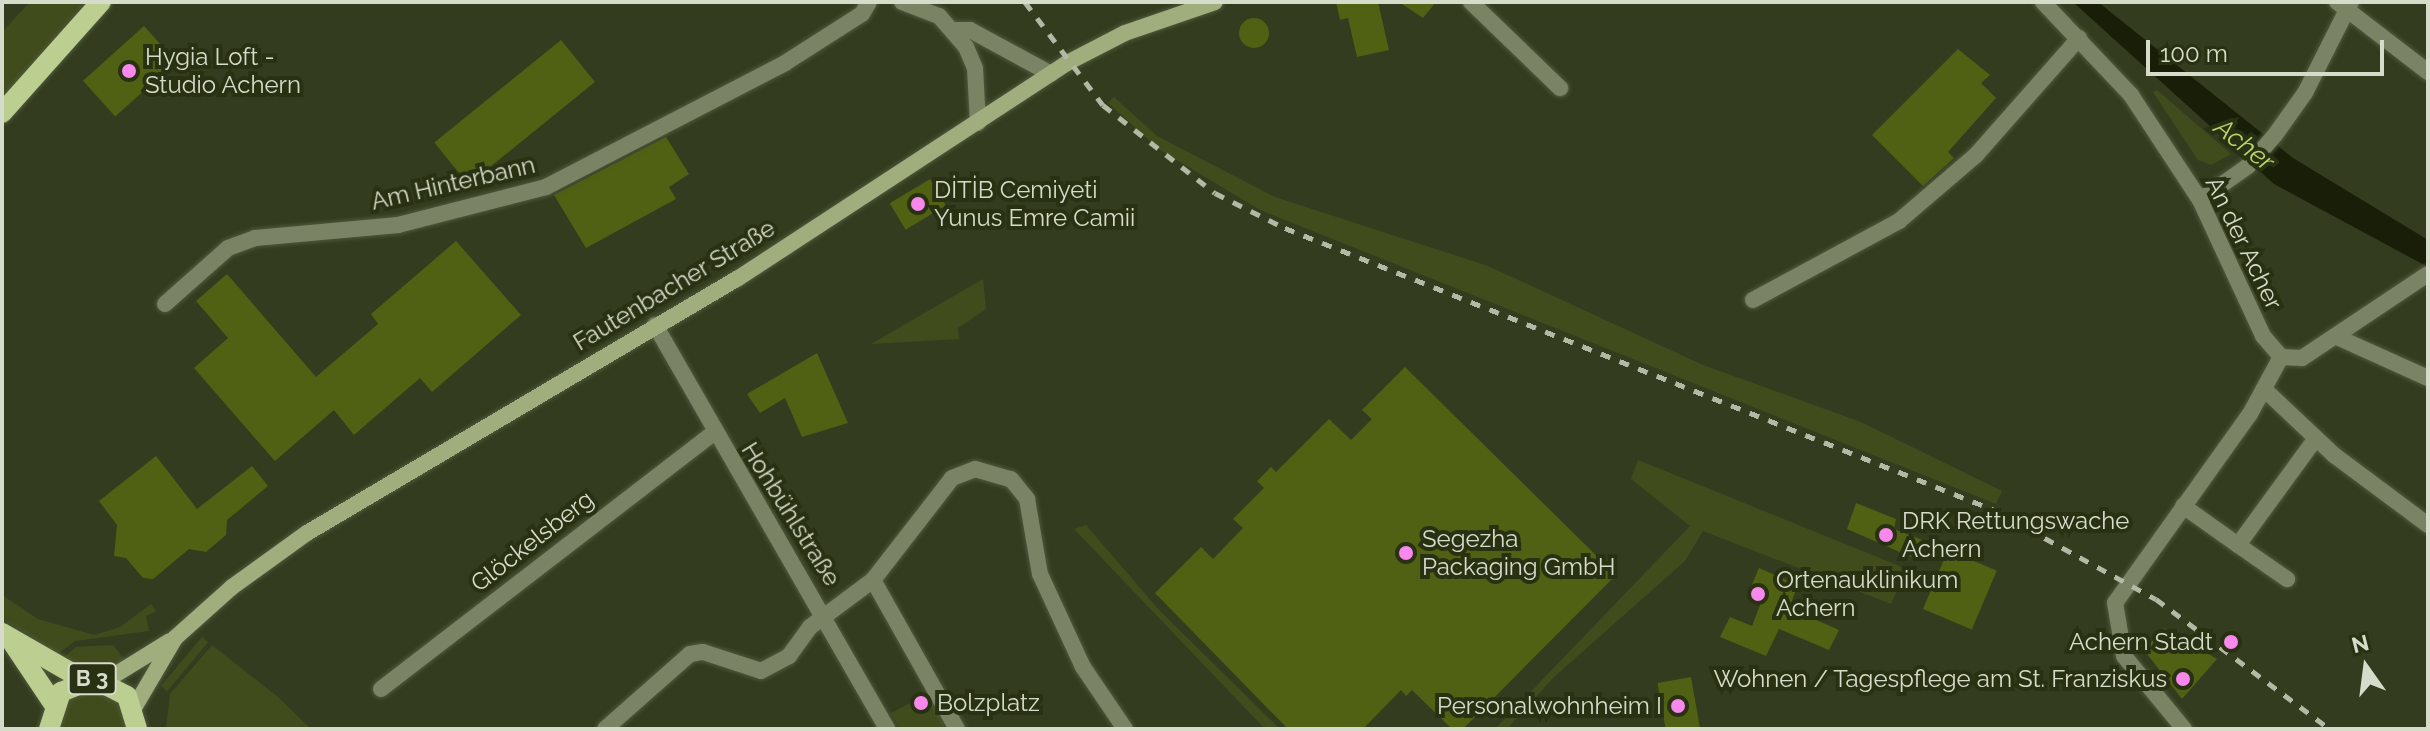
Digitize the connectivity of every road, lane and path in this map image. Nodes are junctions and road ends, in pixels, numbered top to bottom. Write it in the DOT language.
graph roads {
  1 [pos="101,2"];
  2 [pos="869,2"];
  3 [pos="902,2"];
  4 [pos="1215,2"];
  5 [pos="1471,2"];
  6 [pos="2043,2"];
  7 [pos="2344,5"];
  8 [pos="954,30"];
  9 [pos="2079,38"];
  10 [pos="2428,72"];
  11 [pos="1051,74"];
  12 [pos="1560,88"];
  13 [pos="2,113"];
  14 [pos="978,123"];
  15 [pos="2200,200"];
  16 [pos="2428,274"];
  17 [pos="1753,300"];
  18 [pos="165,304"];
  19 [pos="655,325"];
  20 [pos="2337,337"];
  21 [pos="2281,357"];
  22 [pos="2428,378"];
  23 [pos="2264,389"];
  24 [pos="713,433"];
  25 [pos="2316,438"];
  26 [pos="2183,506"];
  27 [pos="2428,525"];
  28 [pos="2238,545"];
  29 [pos="2287,579"];
  30 [pos="873,580"];
  31 [pos="827,618"];
  32 [pos="6,636"];
  33 [pos="175,638"];
  34 [pos="84,680"];
  35 [pos="105,681"];
  36 [pos="381,689"];
  37 [pos="53,703"];
  38 [pos="134,708"];
  39 [pos="49,729"];
  40 [pos="137,729"];
  41 [pos="605,729"];
  42 [pos="887,729"];
  43 [pos="957,729"];
  44 [pos="1125,729"];
  45 [pos="2184,729"];
  1 -- 13 [label="main road"];
  2 -- 18 [label="street, Am Hinterbann"];
  3 -- 8 [label="street"];
  4 -- 11 [label="street, Fautenbacher Straße"];
  5 -- 12 [label="street"];
  6 -- 9 [label="street, An der Acher"];
  7 -- 10 [label="street"];
  7 -- 15 [label="street"];
  8 -- 11 [label="street"];
  8 -- 14 [label="street"];
  9 -- 15 [label="street, An der Acher"];
  9 -- 17 [label="street"];
  11 -- 14 [label="street, Fautenbacher Straße"];
  14 -- 19 [label="street, Fautenbacher Straße"];
  15 -- 21 [label="street, An der Acher"];
  16 -- 20 [label="street"];
  19 -- 24 [label="street, Hohbühlstraße"];
  19 -- 33 [label="street, Fautenbacher Straße"];
  20 -- 21 [label="street"];
  20 -- 22 [label="street"];
  21 -- 23 [label="street"];
  23 -- 25 [label="street"];
  23 -- 26 [label="street"];
  24 -- 31 [label="street, Hohbühlstraße"];
  24 -- 36 [label="street, Glöckelsberg"];
  25 -- 27 [label="street"];
  25 -- 28 [label="street"];
  26 -- 28 [label="street"];
  26 -- 45 [label="street"];
  28 -- 29 [label="street"];
  30 -- 31 [label="street"];
  30 -- 43 [label="street"];
  30 -- 44 [label="street"];
  31 -- 41 [label="street"];
  31 -- 42 [label="street, Hohbühlstraße"];
  32 -- 34 [label="main road, B 3"];
  32 -- 37 [label="main road, B 3"];
  33 -- 35 [label="street, Fautenbacher Straße"];
  33 -- 38 [label="street, Fautenbacher Straße"];
  34 -- 35 [label="main road, B 3"];
  34 -- 37 [label="main road, B 3"];
  35 -- 38 [label="main road, B 3"];
  37 -- 39 [label="main road, B 3"];
  38 -- 40 [label="main road, B 3"];
}
